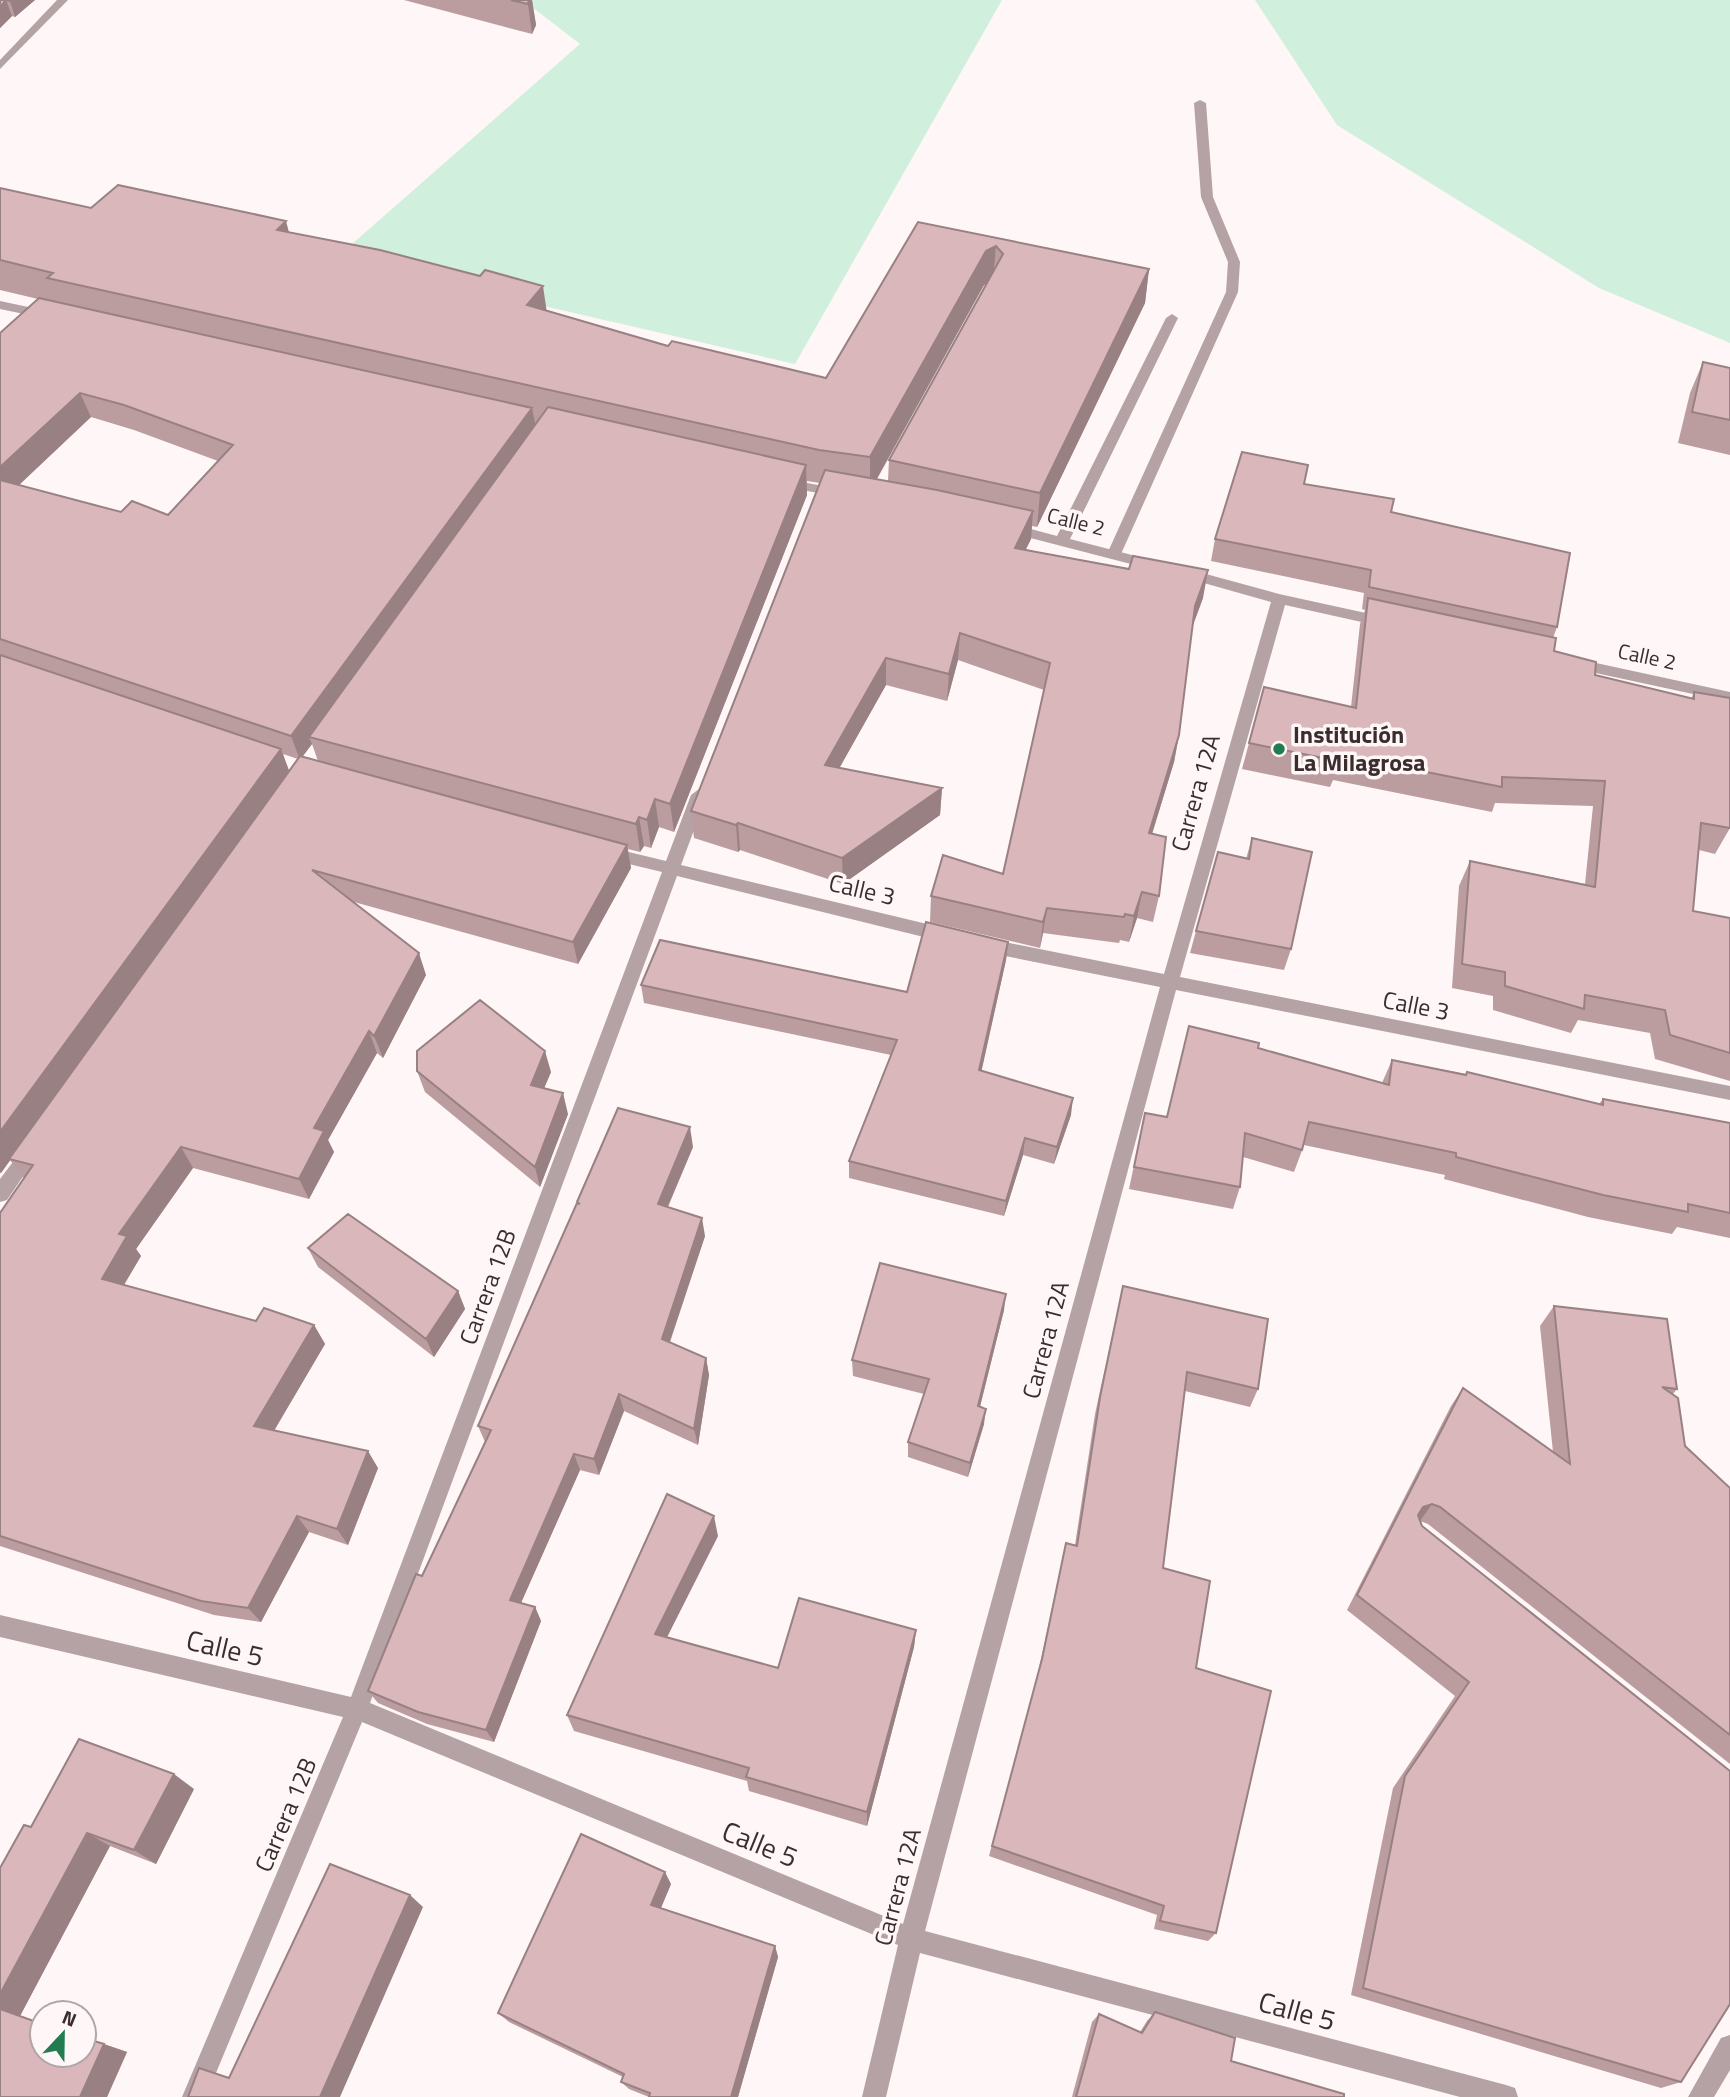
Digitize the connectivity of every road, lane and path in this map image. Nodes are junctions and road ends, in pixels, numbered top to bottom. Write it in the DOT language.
graph roads {
  1 [pos="63,0"];
  2 [pos="0,66"];
  3 [pos="1200,103"];
  4 [pos="0,304"];
  5 [pos="1172,318"];
  6 [pos="67,320"];
  7 [pos="765,478"];
  8 [pos="853,495"];
  9 [pos="995,525"];
  10 [pos="1062,540"];
  11 [pos="1114,554"];
  12 [pos="1279,599"];
  13 [pos="1402,626"];
  14 [pos="1552,658"];
  15 [pos="1730,696"];
  16 [pos="705,780"];
  17 [pos="592,848"];
  18 [pos="670,870"];
  19 [pos="1170,982"];
  20 [pos="1730,1093"];
  21 [pos="40,1138"];
  22 [pos="0,1194"];
  23 [pos="0,1626"];
  24 [pos="357,1709"];
  25 [pos="911,1939"];
  26 [pos="1730,2047"];
  27 [pos="194,2097"];
  28 [pos="874,2097"];
  29 [pos="1506,2097"];
  30 [pos="1700,2097"];
  1 -- 2 [label="street"];
  3 -- 11 [label="street"];
  4 -- 6 [label="street"];
  5 -- 10 [label="street"];
  7 -- 8 [label="street"];
  9 -- 10 [label="street, Calle 2"];
  10 -- 11 [label="street, Calle 2"];
  11 -- 12 [label="street, Calle 2"];
  12 -- 13 [label="street, Calle 2"];
  12 -- 19 [label="street, Carrera 12A"];
  14 -- 15 [label="street, Calle 2"];
  16 -- 18 [label="street, Carrera 12B"];
  17 -- 18 [label="street, Calle 3"];
  18 -- 19 [label="street, Calle 3"];
  18 -- 24 [label="street, Carrera 12B"];
  19 -- 20 [label="street, Calle 3"];
  19 -- 25 [label="street, Carrera 12A"];
  21 -- 22 [label="street"];
  23 -- 24 [label="street, Calle 5"];
  24 -- 25 [label="street, Calle 5"];
  24 -- 27 [label="street, Carrera 12B"];
  25 -- 28 [label="street, Carrera 12A"];
  25 -- 29 [label="street, Calle 5"];
  26 -- 30 [label="street"];
}
